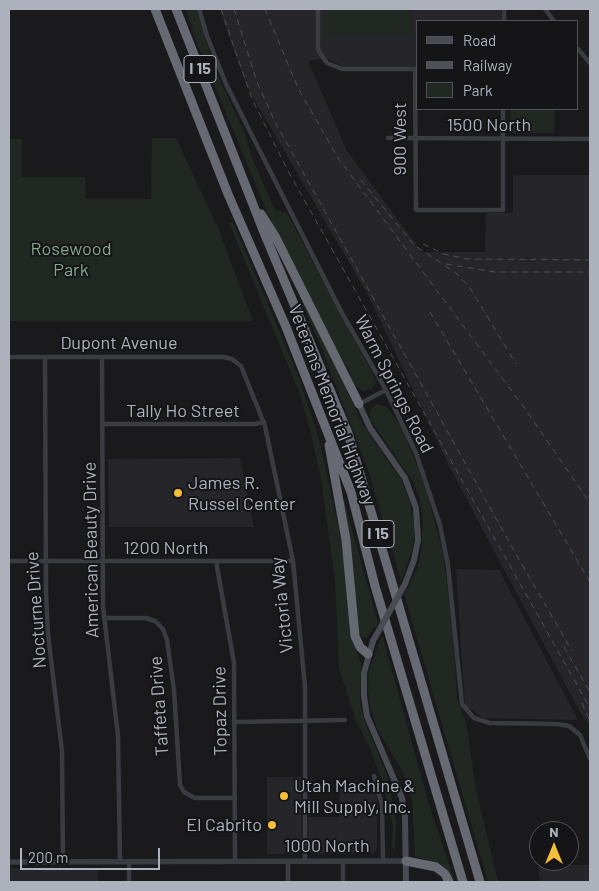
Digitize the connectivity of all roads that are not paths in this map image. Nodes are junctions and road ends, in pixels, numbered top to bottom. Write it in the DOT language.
graph roads {
  1 [pos="154,9"];
  2 [pos="176,9"];
  3 [pos="199,9"];
  4 [pos="318,9"];
  5 [pos="545,9"];
  6 [pos="553,20"];
  7 [pos="579,52"];
  8 [pos="590,63"];
  9 [pos="416,69"];
  10 [pos="504,110"];
  11 [pos="388,138"];
  12 [pos="415,138"];
  13 [pos="503,139"];
  14 [pos="590,139"];
  15 [pos="250,194"];
  16 [pos="9,356"];
  17 [pos="45,356"];
  18 [pos="102,357"];
  19 [pos="230,358"];
  20 [pos="386,390"];
  21 [pos="358,404"];
  22 [pos="264,422"];
  23 [pos="102,424"];
  24 [pos="326,427"];
  25 [pos="103,561"];
  26 [pos="216,561"];
  27 [pos="292,561"];
  28 [pos="9,562"];
  29 [pos="46,562"];
  30 [pos="104,618"];
  31 [pos="368,654"];
  32 [pos="345,720"];
  33 [pos="234,722"];
  34 [pos="305,722"];
  35 [pos="590,759"];
  36 [pos="374,776"];
  37 [pos="234,798"];
  38 [pos="383,861"];
  39 [pos="406,861"];
  40 [pos="9,862"];
  41 [pos="64,862"];
  42 [pos="120,862"];
  43 [pos="129,862"];
  44 [pos="235,862"];
  45 [pos="288,862"];
  46 [pos="305,862"];
  47 [pos="343,862"];
  48 [pos="129,882"];
  49 [pos="288,882"];
  50 [pos="343,882"];
  51 [pos="406,882"];
  52 [pos="449,882"];
  53 [pos="463,882"];
  54 [pos="480,882"];
  1 -- 24 [label="highway, Veterans Memorial Highway / I 15"];
  2 -- 15 [label="highway, Veterans Memorial Highway / I 15"];
  3 -- 20 [label="street, Warm Springs Road"];
  4 -- 9 [label="street"];
  5 -- 6 [label="street"];
  7 -- 8 [label="street"];
  9 -- 12 [label="street, 900 West"];
  10 -- 13 [label="street"];
  11 -- 12 [label="street, 1500 North"];
  12 -- 13 [label="street, 1500 North"];
  12 -- 13 [label="street, 900 West"];
  13 -- 14 [label="street, 1500 North"];
  15 -- 21 [label="highway"];
  15 -- 54 [label="highway, Veterans Memorial Highway / I 15"];
  16 -- 17 [label="street, Dupont Avenue"];
  17 -- 18 [label="street, Dupont Avenue"];
  17 -- 29 [label="street, Nocturne Drive"];
  18 -- 19 [label="street, Dupont Avenue"];
  18 -- 23 [label="street, American Beauty Drive"];
  19 -- 22 [label="street, Victoria Way"];
  20 -- 21 [label="street"];
  20 -- 35 [label="street, Warm Springs Road"];
  21 -- 31 [label="main road, bridge"];
  22 -- 23 [label="street, Tally Ho Street"];
  22 -- 27 [label="street, Victoria Way"];
  23 -- 25 [label="street, American Beauty Drive"];
  24 -- 31 [label="highway"];
  24 -- 53 [label="highway, Veterans Memorial Highway / I 15"];
  25 -- 26 [label="street, 1200 North"];
  25 -- 29 [label="street, 1200 North"];
  25 -- 30 [label="street, American Beauty Drive"];
  26 -- 27 [label="street, 1200 North"];
  26 -- 33 [label="street, Topaz Drive"];
  27 -- 34 [label="street, Victoria Way"];
  28 -- 29 [label="street, 1200 North"];
  29 -- 41 [label="street, Nocturne Drive"];
  30 -- 37 [label="street, Taffeta Drive"];
  30 -- 42 [label="street, American Beauty Drive"];
  31 -- 39 [label="main road"];
  32 -- 34 [label="street"];
  33 -- 34 [label="street"];
  33 -- 37 [label="street, Topaz Drive"];
  34 -- 46 [label="street, Victoria Way"];
  36 -- 38 [label="street"];
  37 -- 44 [label="street, Topaz Drive"];
  38 -- 39 [label="street, 1000 North"];
  38 -- 47 [label="street, 1000 North"];
  39 -- 51 [label="main road"];
  39 -- 52 [label="highway"];
  40 -- 41 [label="street, 1000 North"];
  41 -- 42 [label="street, 1000 North"];
  42 -- 43 [label="street, 1000 North"];
  43 -- 44 [label="street, 1000 North"];
  43 -- 48 [label="street"];
  44 -- 45 [label="street, 1000 North"];
  45 -- 46 [label="street, 1000 North"];
  45 -- 49 [label="street"];
  46 -- 47 [label="street, 1000 North"];
  47 -- 50 [label="street"];
}
